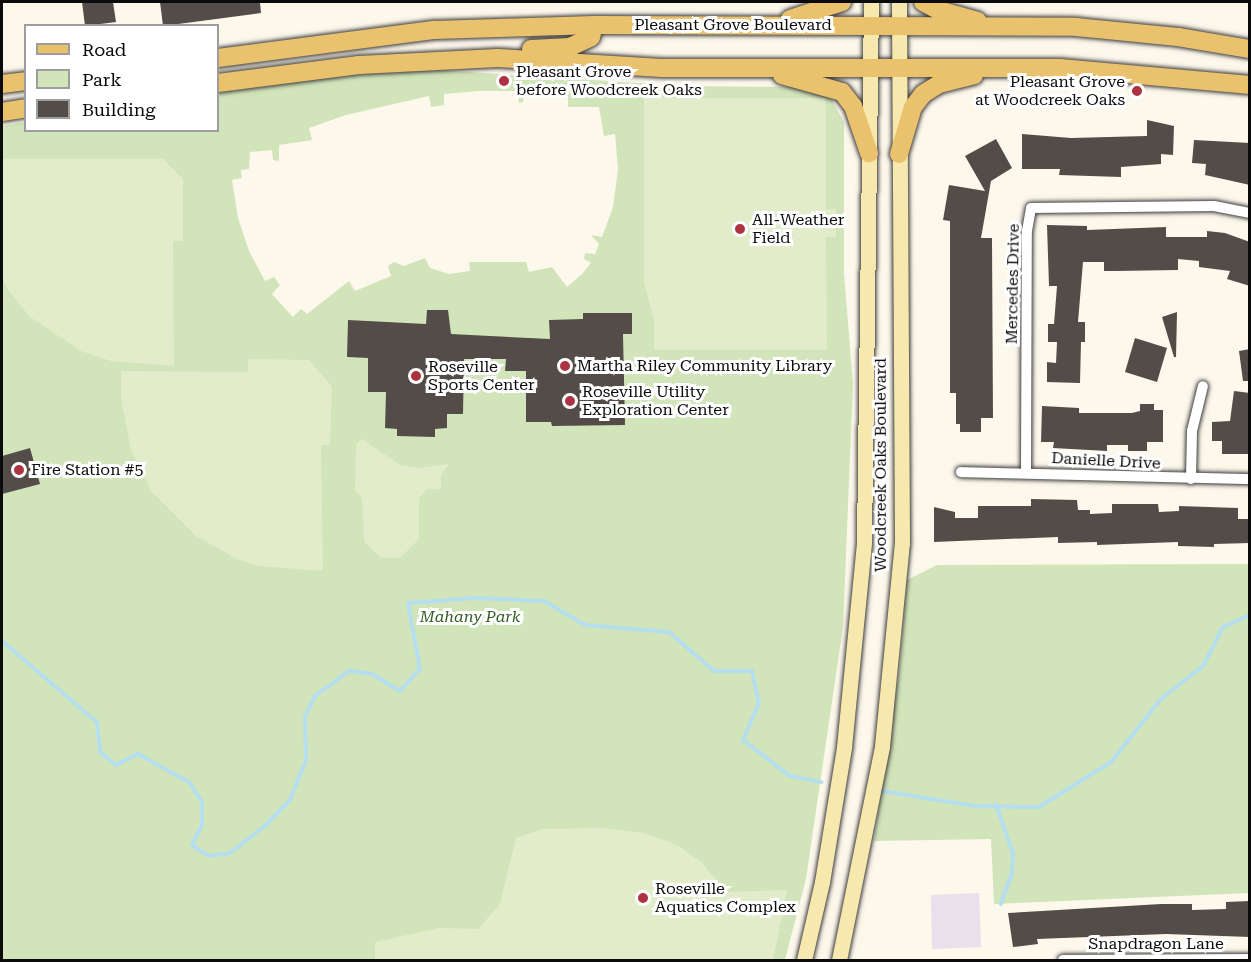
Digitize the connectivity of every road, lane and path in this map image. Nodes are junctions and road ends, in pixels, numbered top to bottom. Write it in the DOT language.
graph roads {
  1 [pos="842,2"];
  2 [pos="870,2"];
  3 [pos="899,2"];
  4 [pos="923,2"];
  5 [pos="594,25"];
  6 [pos="764,26"];
  7 [pos="870,26"];
  8 [pos="899,26"];
  9 [pos="994,27"];
  10 [pos="1250,49"];
  11 [pos="219,58"];
  12 [pos="458,58"];
  13 [pos="750,68"];
  14 [pos="870,68"];
  15 [pos="899,68"];
  16 [pos="1004,68"];
  17 [pos="24,81"];
  18 [pos="219,83"];
  19 [pos="2,84"];
  20 [pos="1247,84"];
  21 [pos="24,108"];
  22 [pos="2,112"];
  23 [pos="869,153"];
  24 [pos="899,154"];
  25 [pos="1250,213"];
  26 [pos="1203,386"];
  27 [pos="961,472"];
  28 [pos="1026,473"];
  29 [pos="1191,479"];
  30 [pos="1250,479"];
  31 [pos="1250,959"];
  32 [pos="804,960"];
  33 [pos="839,960"];
  34 [pos="1063,960"];
  1 -- 6 [label="main road"];
  2 -- 7 [label="main road, Woodcreek Oaks Boulevard"];
  3 -- 8 [label="main road, Woodcreek Oaks Boulevard"];
  4 -- 9 [label="main road"];
  5 -- 6 [label="main road, Pleasant Grove Boulevard"];
  5 -- 11 [label="main road, Pleasant Grove Boulevard"];
  5 -- 12 [label="main road"];
  6 -- 7 [label="main road, Pleasant Grove Boulevard"];
  7 -- 8 [label="main road, Pleasant Grove Boulevard"];
  7 -- 14 [label="main road, Woodcreek Oaks Boulevard"];
  8 -- 9 [label="main road, Pleasant Grove Boulevard"];
  8 -- 15 [label="main road, Woodcreek Oaks Boulevard"];
  9 -- 10 [label="main road, Pleasant Grove Boulevard"];
  12 -- 13 [label="main road"];
  12 -- 18 [label="main road"];
  13 -- 14 [label="main road"];
  13 -- 23 [label="main road"];
  14 -- 15 [label="main road"];
  14 -- 23 [label="main road, Woodcreek Oaks Boulevard"];
  15 -- 16 [label="main road"];
  15 -- 24 [label="main road, Woodcreek Oaks Boulevard"];
  16 -- 20 [label="main road"];
  16 -- 24 [label="main road"];
  17 -- 19 [label="main road"];
  21 -- 22 [label="main road"];
  23 -- 32 [label="main road, Woodcreek Oaks Boulevard"];
  24 -- 33 [label="main road, Woodcreek Oaks Boulevard"];
  25 -- 28 [label="street, Mercedes Drive"];
  26 -- 29 [label="street"];
  27 -- 28 [label="street, Danielle Drive"];
  28 -- 29 [label="street, Danielle Drive"];
  29 -- 30 [label="street, Danielle Drive"];
  31 -- 34 [label="street, Snapdragon Lane"];
}
